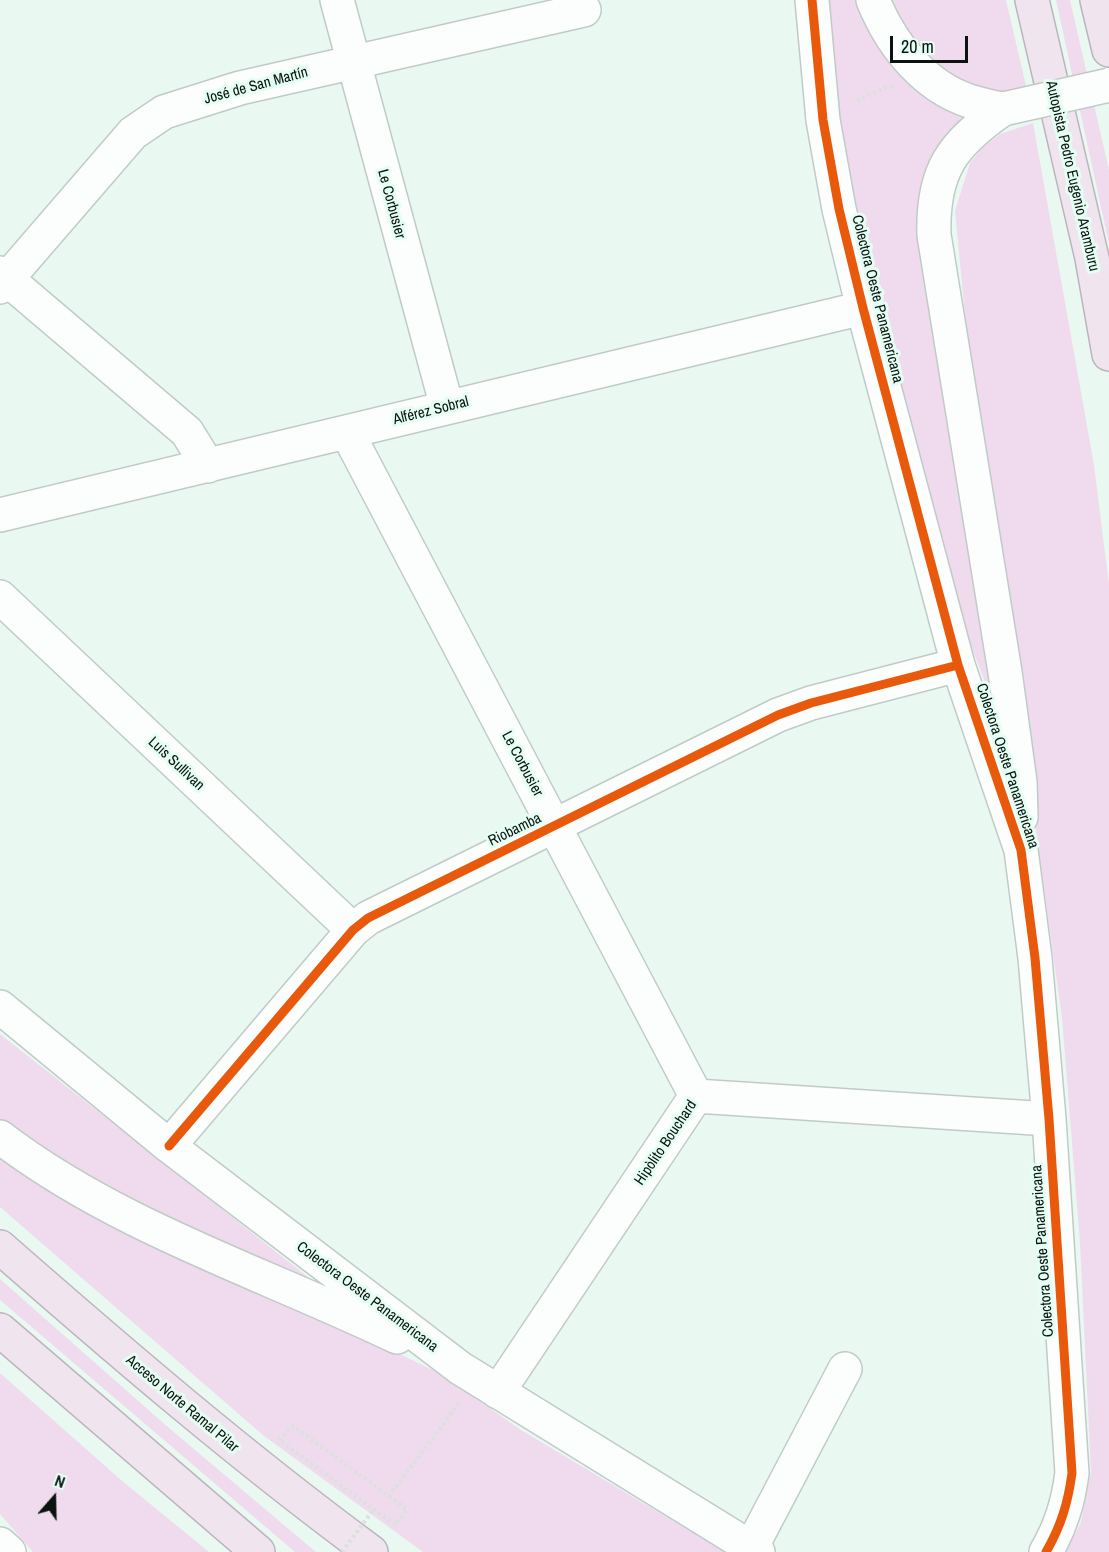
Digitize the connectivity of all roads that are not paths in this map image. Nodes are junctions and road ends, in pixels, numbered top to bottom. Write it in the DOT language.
graph roads {
  1 [pos="337,0"];
  2 [pos="812,0"];
  3 [pos="873,0"];
  4 [pos="1032,0"];
  5 [pos="1097,0"];
  6 [pos="584,10"];
  7 [pos="1109,50"];
  8 [pos="352,63"];
  9 [pos="1109,85"];
  10 [pos="1005,108"];
  11 [pos="2,280"];
  12 [pos="863,308"];
  13 [pos="1109,354"];
  14 [pos="447,407"];
  15 [pos="347,432"];
  16 [pos="208,466"];
  17 [pos="0,515"];
  18 [pos="0,597"];
  19 [pos="958,665"];
  20 [pos="555,827"];
  21 [pos="1021,850"];
  22 [pos="352,930"];
  23 [pos="0,1007"];
  24 [pos="696,1096"];
  25 [pos="1049,1119"];
  26 [pos="0,1137"];
  27 [pos="169,1146"];
  28 [pos="0,1247"];
  29 [pos="0,1330"];
  30 [pos="845,1369"];
  31 [pos="478,1380"];
  32 [pos="0,1544"];
  33 [pos="754,1550"];
  34 [pos="9,1552"];
  35 [pos="258,1552"];
  36 [pos="371,1552"];
  37 [pos="1046,1552"];
  1 -- 8 [label="street, Le Corbusier"];
  2 -- 12 [label="street, Colectora Oeste Panamericana"];
  3 -- 10 [label="street"];
  4 -- 13 [label="highway, Autopista Pedro Eugenio Aramburu"];
  5 -- 7 [label="highway"];
  6 -- 8 [label="street, José de San Martín"];
  8 -- 11 [label="street, José de San Martín"];
  8 -- 14 [label="street, Le Corbusier"];
  9 -- 10 [label="street, bridge"];
  10 -- 21 [label="street"];
  11 -- 16 [label="street"];
  12 -- 14 [label="street, Alférez Sobral"];
  12 -- 19 [label="street, Colectora Oeste Panamericana"];
  14 -- 15 [label="street, Alférez Sobral"];
  15 -- 16 [label="street, Alférez Sobral"];
  15 -- 20 [label="street, Le Corbusier"];
  16 -- 17 [label="street, Alférez Sobral"];
  18 -- 22 [label="street, Luis Sullivan"];
  19 -- 20 [label="street, Riobamba"];
  19 -- 21 [label="street, Colectora Oeste Panamericana"];
  20 -- 22 [label="street, Riobamba"];
  20 -- 24 [label="street, Le Corbusier"];
  21 -- 25 [label="street, Colectora Oeste Panamericana"];
  22 -- 27 [label="street, Riobamba"];
  23 -- 27 [label="street, Colectora Oeste Panamericana"];
  24 -- 25 [label="street, Hipòlito Bouchard"];
  24 -- 31 [label="street, Hipòlito Bouchard"];
  25 -- 37 [label="street, Colectora Oeste Panamericana"];
  26 -- 31 [label="street"];
  27 -- 31 [label="street, Colectora Oeste Panamericana"];
  28 -- 36 [label="highway, Acceso Norte Ramal Pilar"];
  29 -- 35 [label="highway"];
  30 -- 33 [label="street"];
  31 -- 33 [label="street, Colectora Oeste Panamericana"];
  32 -- 34 [label="street"];
}
